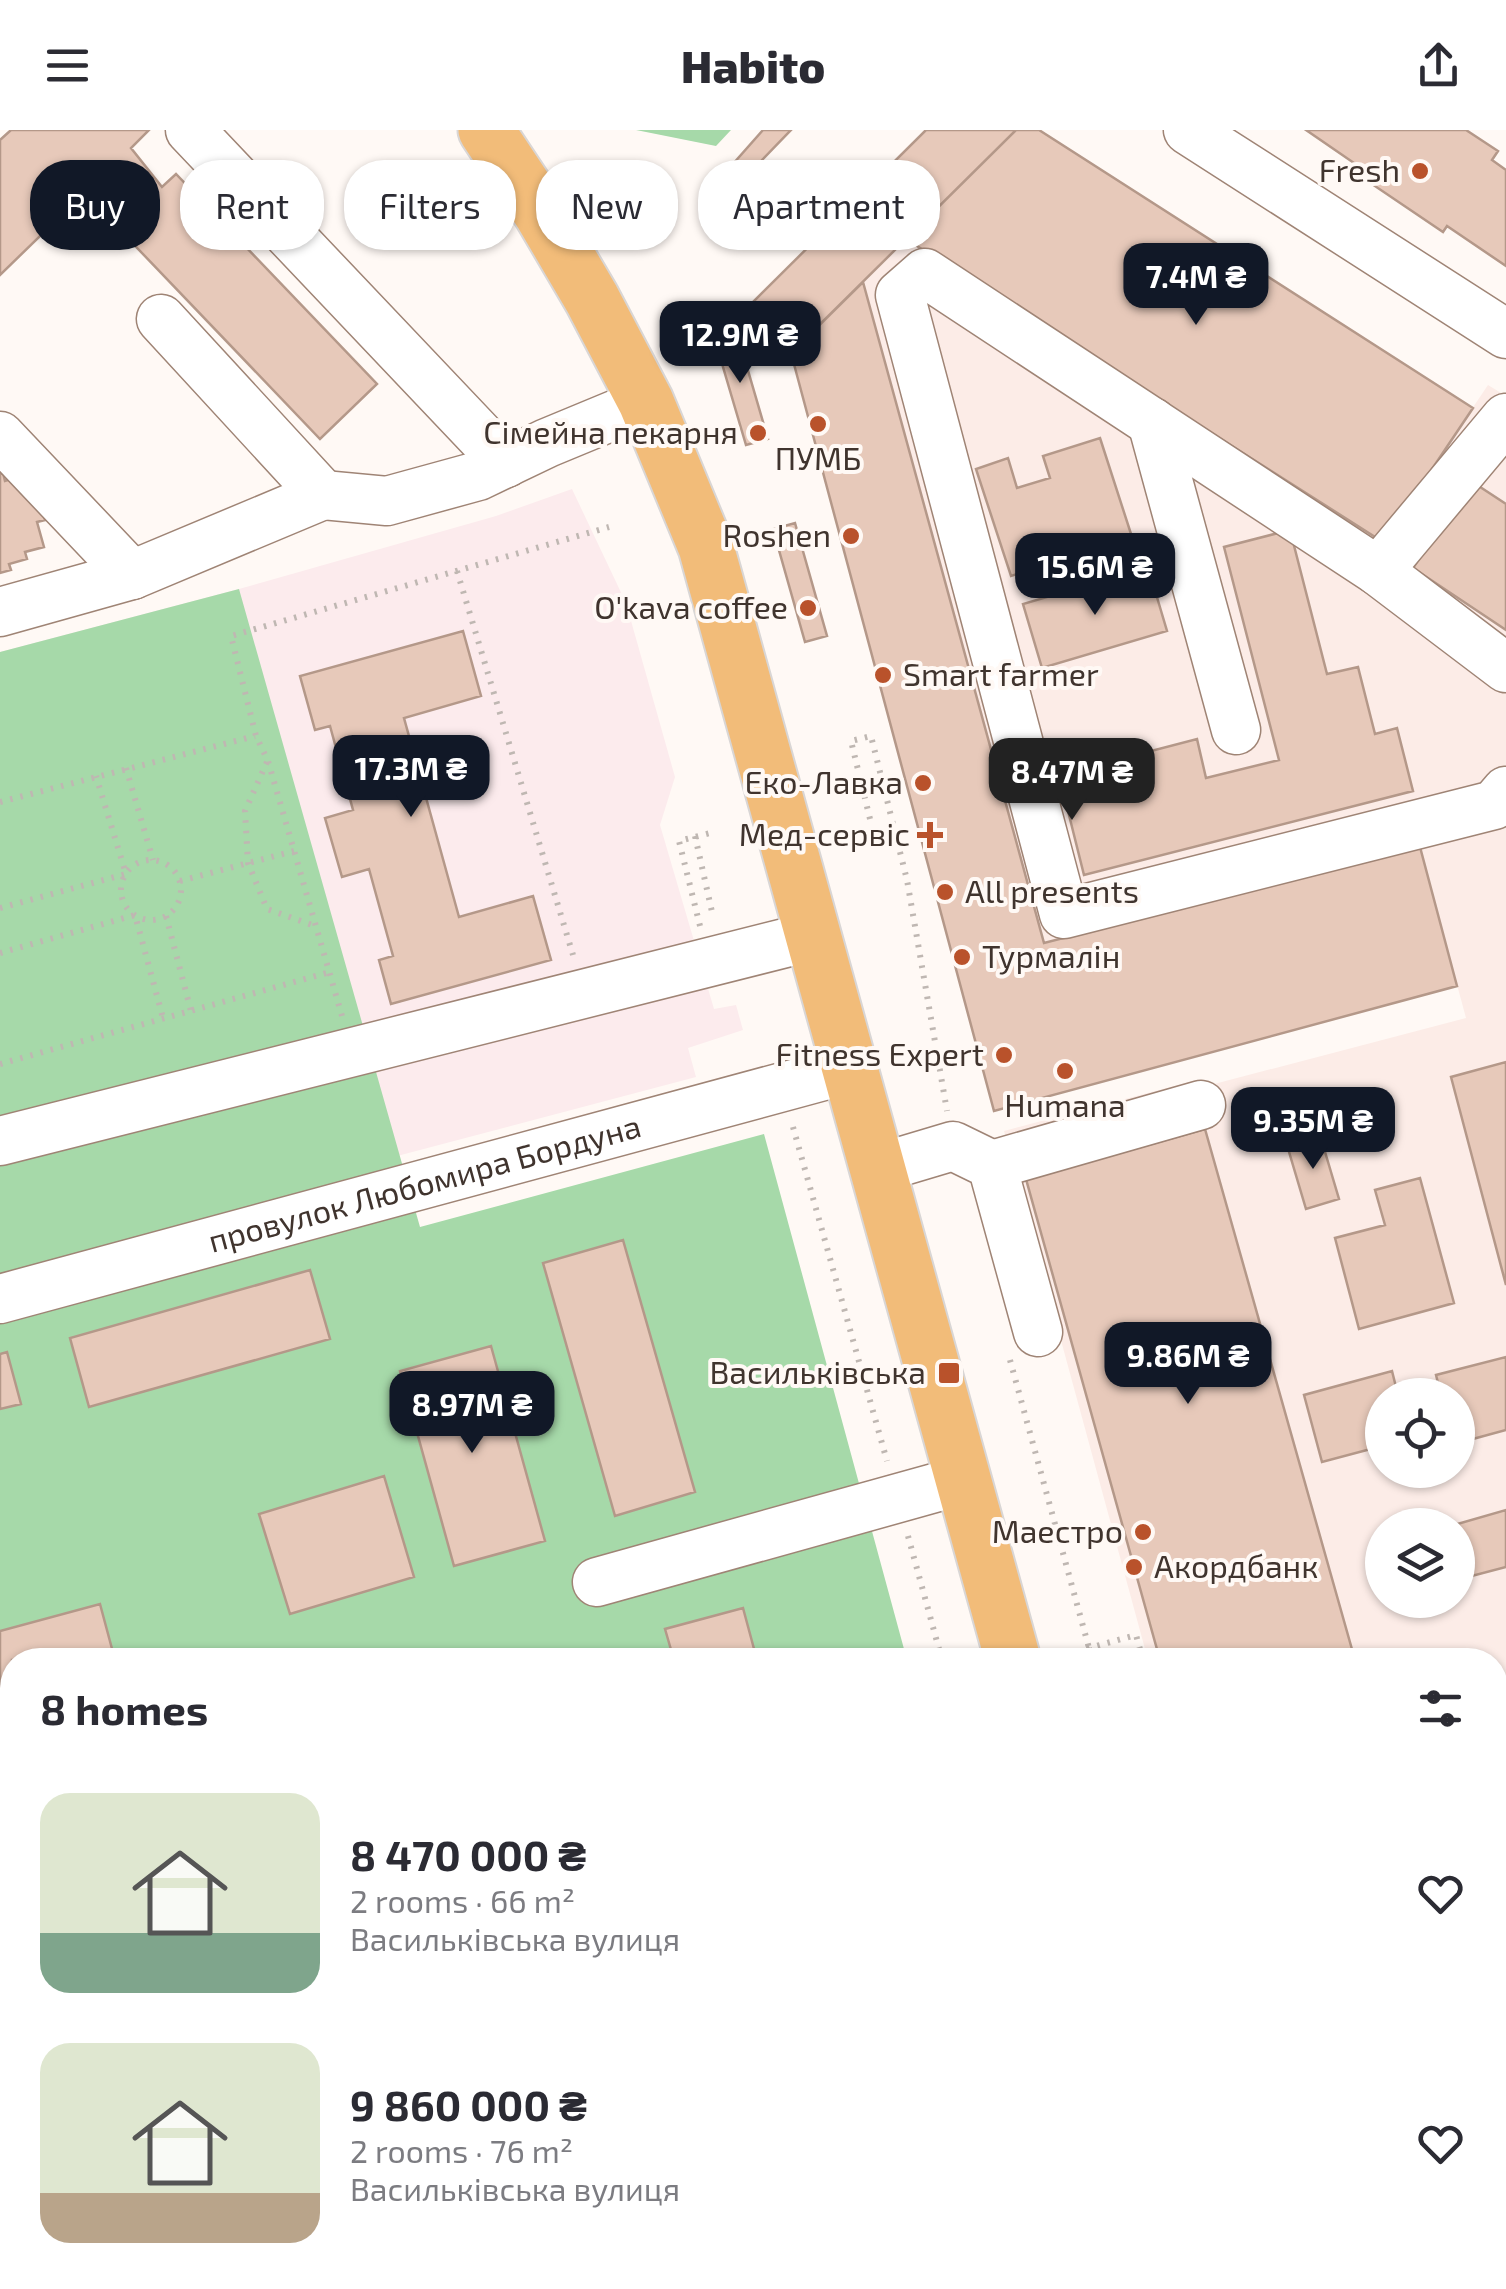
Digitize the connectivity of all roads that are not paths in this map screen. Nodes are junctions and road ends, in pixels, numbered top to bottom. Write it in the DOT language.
graph roads {
  1 [pos="190,130"];
  2 [pos="1188,130"];
  3 [pos="493,132"];
  4 [pos="160,319"];
  5 [pos="1506,334"];
  6 [pos="646,402"];
  7 [pos="1506,418"];
  8 [pos="1152,422"];
  9 [pos="0,436"];
  10 [pos="506,463"];
  11 [pos="323,495"];
  12 [pos="1378,571"];
  13 [pos="132,575"];
  14 [pos="0,612"];
  15 [pos="1506,668"];
  16 [pos="1236,730"];
  17 [pos="1506,791"];
  18 [pos="813,936"];
  19 [pos="849,1069"];
  20 [pos="1201,1105"];
  21 [pos="0,1141"];
  22 [pos="992,1165"];
  23 [pos="876,1170"];
  24 [pos="0,1299"];
  25 [pos="1038,1332"];
  26 [pos="963,1480"];
  27 [pos="598,1582"];
  28 [pos="1009,1648"];
  1 -- 10 [label="street"];
  2 -- 5 [label="street"];
  3 -- 6 [label="main road"];
  4 -- 11 [label="street"];
  6 -- 10 [label="street"];
  6 -- 18 [label="main road"];
  7 -- 12 [label="street"];
  8 -- 12 [label="street"];
  8 -- 16 [label="street"];
  8 -- 17 [label="street"];
  9 -- 13 [label="street"];
  10 -- 11 [label="street"];
  11 -- 13 [label="street"];
  12 -- 15 [label="street"];
  13 -- 14 [label="street"];
  18 -- 19 [label="main road"];
  18 -- 21 [label="street"];
  19 -- 23 [label="main road"];
  19 -- 24 [label="street, провулок Любомира Бордуна"];
  20 -- 22 [label="street"];
  22 -- 23 [label="street"];
  22 -- 25 [label="street"];
  23 -- 26 [label="main road"];
  26 -- 27 [label="street"];
  26 -- 28 [label="main road"];
}
